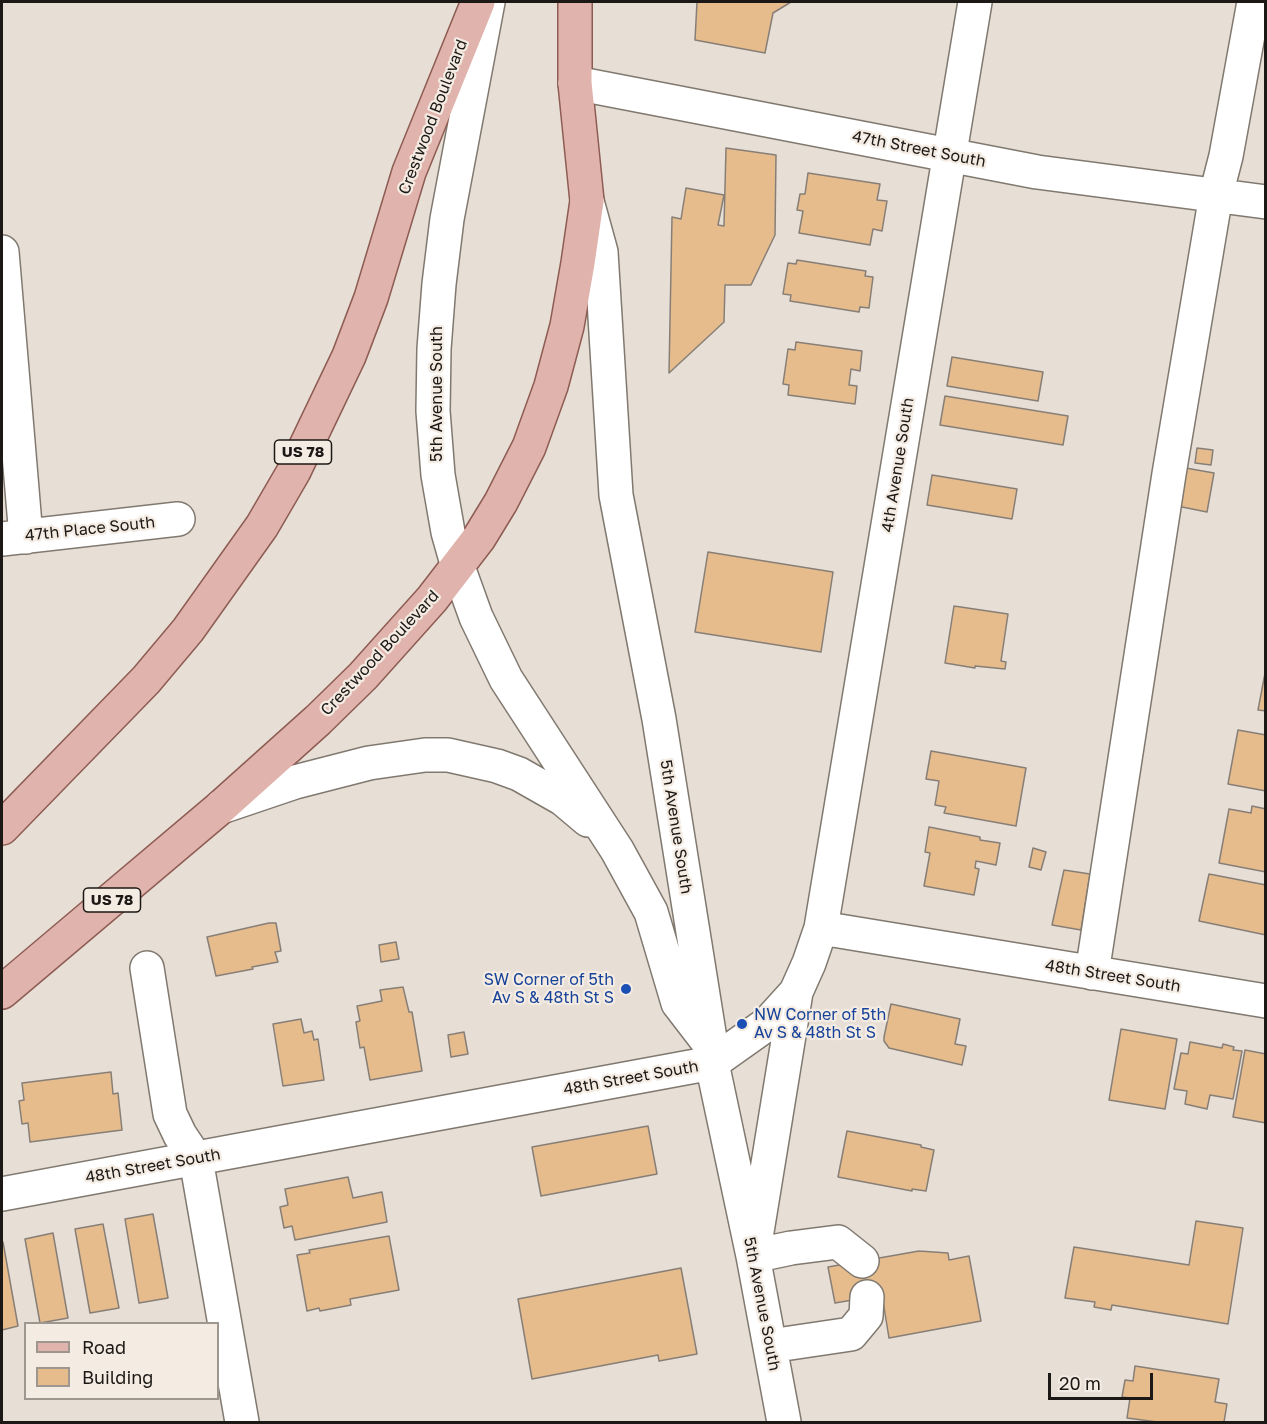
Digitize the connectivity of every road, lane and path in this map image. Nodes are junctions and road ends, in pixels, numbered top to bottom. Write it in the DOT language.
graph roads {
  1 [pos="478,2"];
  2 [pos="488,2"];
  3 [pos="575,2"];
  4 [pos="975,2"];
  5 [pos="1254,2"];
  6 [pos="575,83"];
  7 [pos="950,155"];
  8 [pos="1216,195"];
  9 [pos="587,201"];
  10 [pos="1266,202"];
  11 [pos="2,252"];
  12 [pos="178,519"];
  13 [pos="14,538"];
  14 [pos="458,567"];
  15 [pos="221,807"];
  16 [pos="2,828"];
  17 [pos="618,850"];
  18 [pos="821,928"];
  19 [pos="147,968"];
  20 [pos="1092,973"];
  21 [pos="2,992"];
  22 [pos="796,992"];
  23 [pos="1266,1001"];
  24 [pos="712,1054"];
  25 [pos="196,1159"];
  26 [pos="2,1194"];
  27 [pos="753,1256"];
  28 [pos="862,1261"];
  29 [pos="867,1297"];
  30 [pos="770,1346"];
  31 [pos="774,1421"];
  32 [pos="242,1422"];
  1 -- 16 [label="main road, Crestwood Boulevard / US 78"];
  2 -- 14 [label="street, 5th Avenue South"];
  3 -- 6 [label="main road, 5th Avenue South / US 78"];
  4 -- 7 [label="street, 4th Avenue South"];
  5 -- 8 [label="street"];
  6 -- 7 [label="street, 47th Street South"];
  6 -- 9 [label="main road, 5th Avenue South / US 78"];
  7 -- 8 [label="street, 47th Street South"];
  7 -- 18 [label="street, 4th Avenue South"];
  8 -- 10 [label="street, 47th Street South"];
  8 -- 20 [label="street"];
  9 -- 14 [label="main road, Crestwood Boulevard / US 78"];
  9 -- 24 [label="street, 5th Avenue South"];
  11 -- 13 [label="street"];
  12 -- 13 [label="street, 47th Place South"];
  14 -- 15 [label="main road, Crestwood Boulevard / US 78"];
  14 -- 17 [label="street, 5th Avenue South"];
  15 -- 17 [label="street"];
  15 -- 21 [label="main road, Crestwood Boulevard / US 78"];
  17 -- 24 [label="street, 5th Avenue South"];
  18 -- 20 [label="street, 48th Street South"];
  18 -- 22 [label="street, 48th Street South"];
  19 -- 25 [label="street"];
  20 -- 23 [label="street, 48th Street South"];
  22 -- 24 [label="street, 48th Street South"];
  22 -- 27 [label="street"];
  24 -- 25 [label="street, 48th Street South"];
  24 -- 27 [label="street, 5th Avenue South"];
  25 -- 26 [label="street, 48th Street South"];
  25 -- 32 [label="street"];
  27 -- 28 [label="street"];
  27 -- 30 [label="street, 5th Avenue South"];
  29 -- 30 [label="street"];
  30 -- 31 [label="street, 5th Avenue South"];
}
